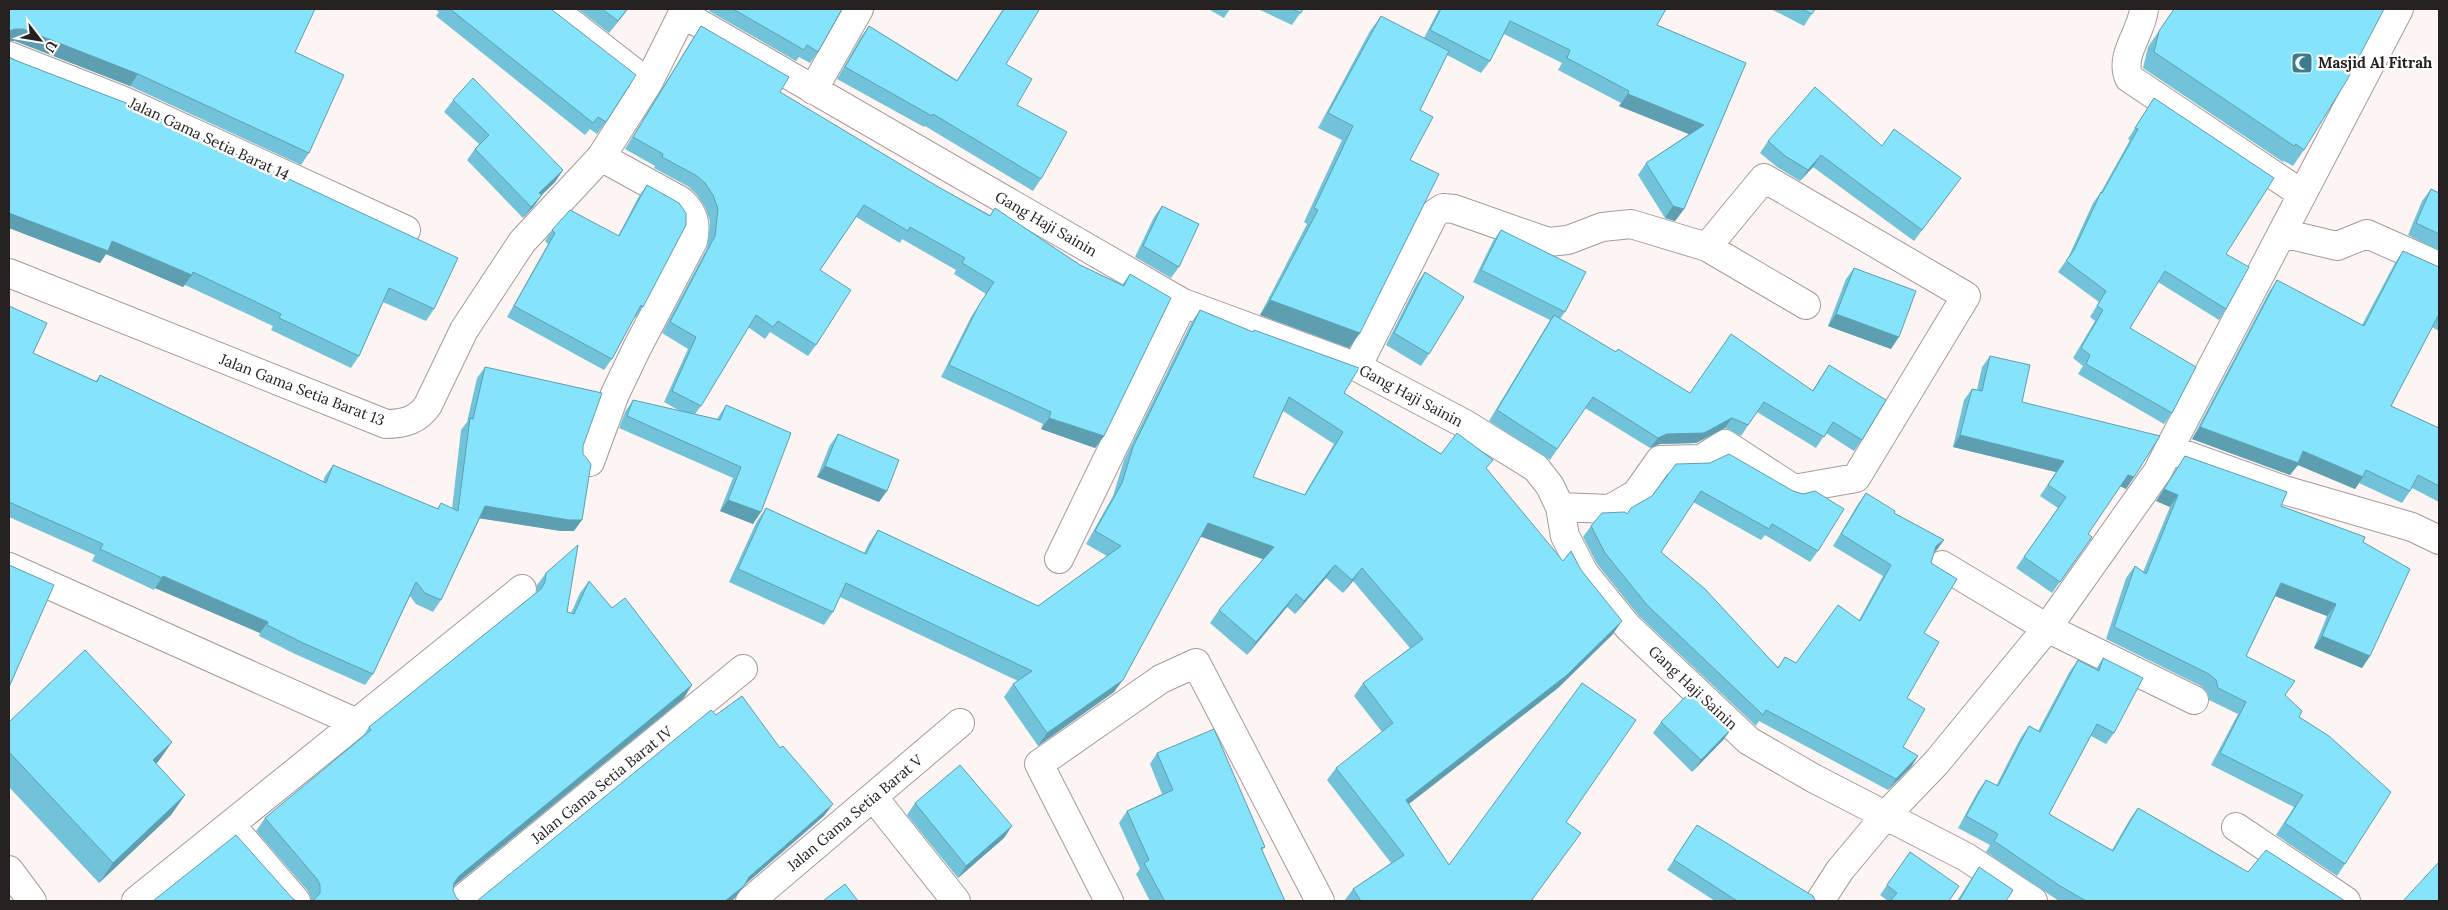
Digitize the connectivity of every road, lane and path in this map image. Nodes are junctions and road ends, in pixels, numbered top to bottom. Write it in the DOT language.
graph roads {
  1 [pos="553,9"];
  2 [pos="859,9"];
  3 [pos="2144,9"];
  4 [pos="2399,9"];
  5 [pos="684,12"];
  6 [pos="9,56"];
  7 [pos="648,82"];
  8 [pos="813,90"];
  9 [pos="601,157"];
  10 [pos="2302,194"];
  11 [pos="406,230"];
  12 [pos="2282,233"];
  13 [pos="1707,247"];
  14 [pos="2439,266"];
  15 [pos="9,273"];
  16 [pos="1183,302"];
  17 [pos="1806,305"];
  18 [pos="1357,367"];
  19 [pos="2168,449"];
  20 [pos="590,462"];
  21 [pos="1560,507"];
  22 [pos="2439,540"];
  23 [pos="1059,559"];
  24 [pos="1942,565"];
  25 [pos="9,567"];
  26 [pos="522,589"];
  27 [pos="2047,628"];
  28 [pos="743,669"];
  29 [pos="2194,700"];
  30 [pos="357,723"];
  31 [pos="960,723"];
  32 [pos="874,798"];
  33 [pos="1886,814"];
  34 [pos="231,825"];
  35 [pos="2236,826"];
  36 [pos="9,870"];
  37 [pos="32,901"];
  38 [pos="136,901"];
  39 [pos="296,901"];
  40 [pos="460,901"];
  41 [pos="750,901"];
  42 [pos="956,901"];
  43 [pos="1109,901"];
  44 [pos="1320,901"];
  45 [pos="1820,901"];
  46 [pos="2033,901"];
  47 [pos="2346,901"];
  1 -- 7 [label="street"];
  2 -- 8 [label="street"];
  3 -- 10 [label="street"];
  4 -- 10 [label="street"];
  5 -- 7 [label="street, Jalan Gama Setia Barat 13"];
  5 -- 8 [label="street, Gang Haji Sainin"];
  6 -- 11 [label="street, Jalan Gama Setia Barat 14"];
  7 -- 9 [label="street, Jalan Gama Setia Barat 13"];
  8 -- 16 [label="street, Gang Haji Sainin"];
  9 -- 15 [label="street, Jalan Gama Setia Barat 13"];
  9 -- 20 [label="street"];
  10 -- 12 [label="street"];
  12 -- 14 [label="street"];
  12 -- 19 [label="street"];
  13 -- 17 [label="street"];
  13 -- 18 [label="street"];
  13 -- 21 [label="street"];
  16 -- 18 [label="street, Gang Haji Sainin"];
  16 -- 23 [label="street"];
  18 -- 21 [label="street, Gang Haji Sainin"];
  19 -- 22 [label="street"];
  19 -- 27 [label="street"];
  21 -- 33 [label="street, Gang Haji Sainin"];
  24 -- 27 [label="street"];
  25 -- 30 [label="street"];
  26 -- 30 [label="street"];
  27 -- 29 [label="street"];
  27 -- 33 [label="street"];
  28 -- 40 [label="street, Jalan Gama Setia Barat IV"];
  30 -- 34 [label="street"];
  31 -- 32 [label="street, Jalan Gama Setia Barat V"];
  32 -- 41 [label="street, Jalan Gama Setia Barat V"];
  32 -- 42 [label="street"];
  33 -- 45 [label="street"];
  33 -- 46 [label="street, Gang Haji Sainin"];
  34 -- 38 [label="street"];
  34 -- 39 [label="street"];
  35 -- 47 [label="street"];
  36 -- 37 [label="street"];
  43 -- 44 [label="street"];
}
